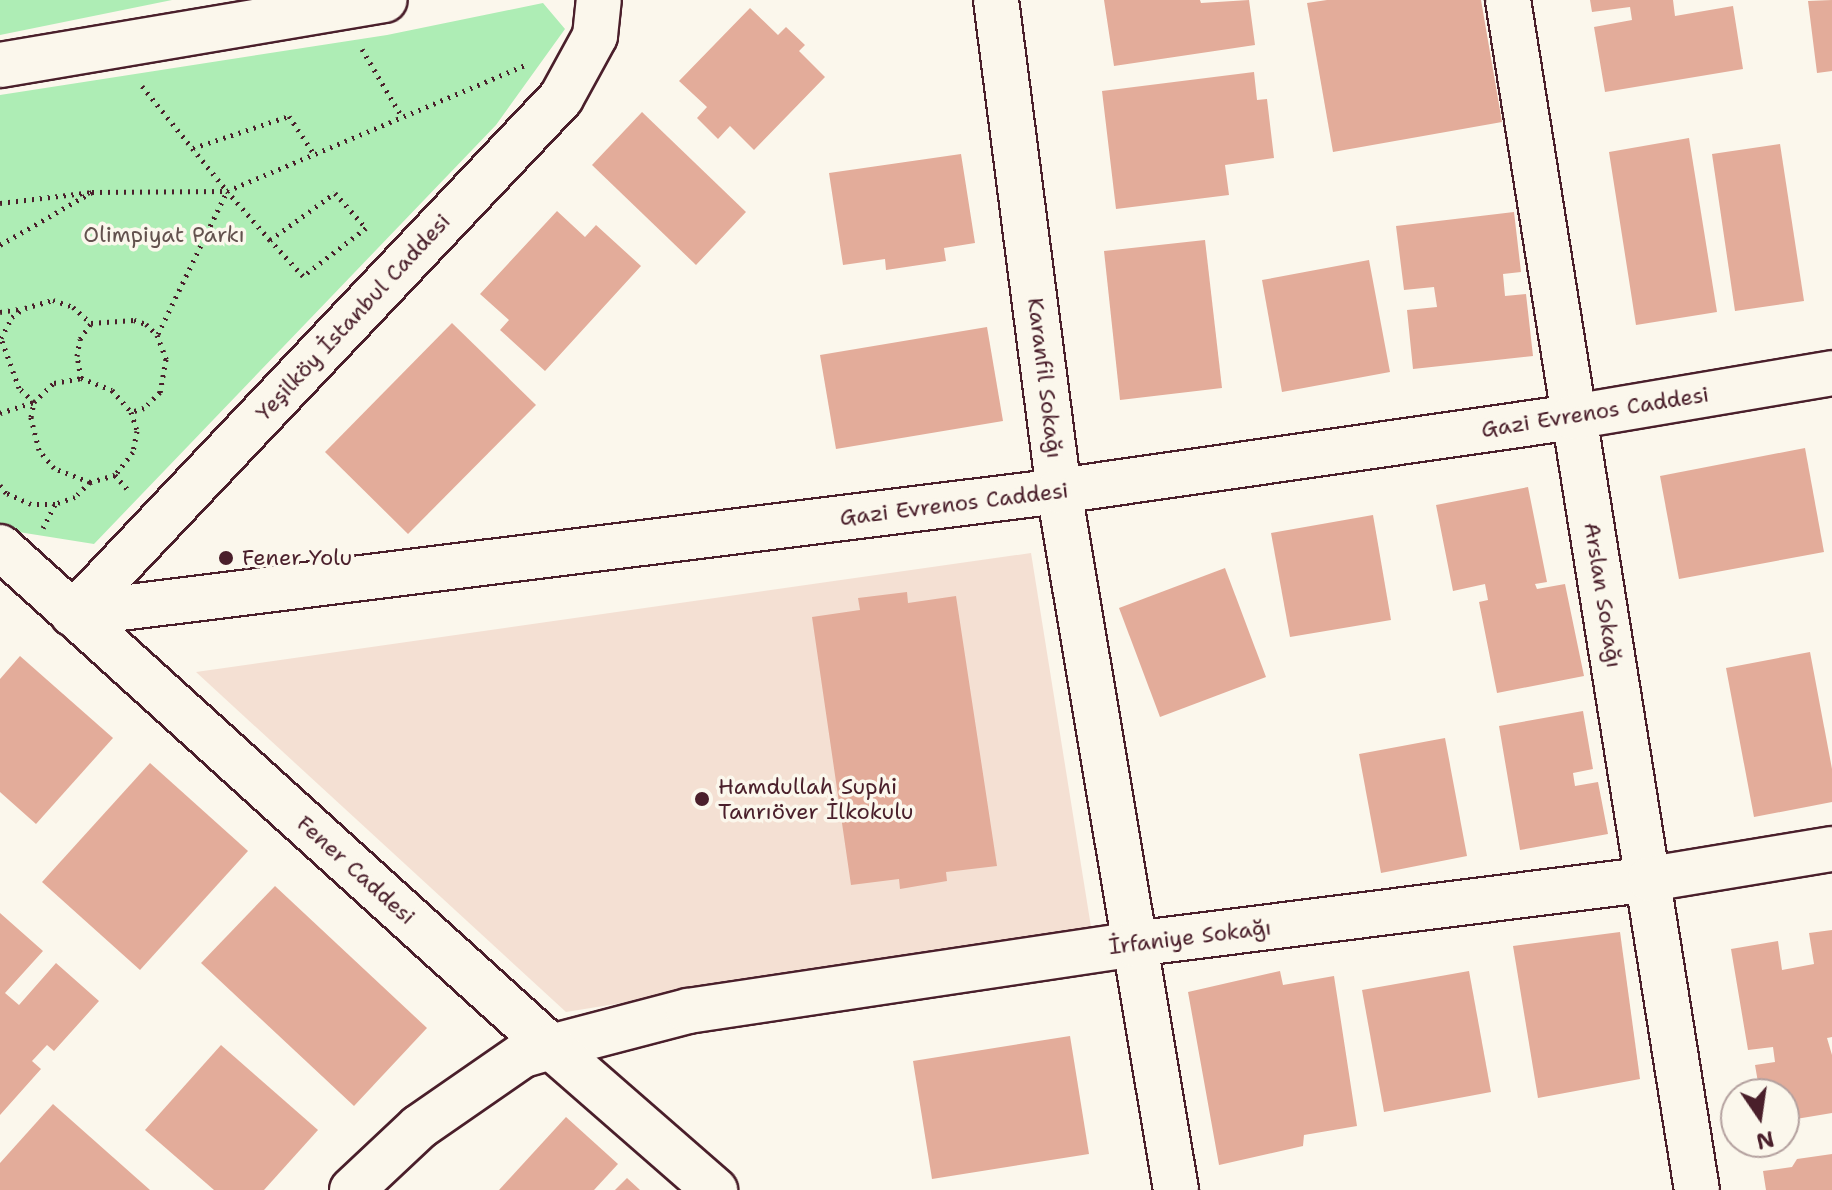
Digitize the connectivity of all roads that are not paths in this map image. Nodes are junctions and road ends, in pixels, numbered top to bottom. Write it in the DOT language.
graph roads {
  1 [pos="385,0"];
  2 [pos="996,0"];
  3 [pos="1508,0"];
  4 [pos="597,18"];
  5 [pos="0,65"];
  6 [pos="1832,373"];
  7 [pos="1573,417"];
  8 [pos="1059,491"];
  9 [pos="0,547"];
  10 [pos="73,614"];
  11 [pos="1832,849"];
  12 [pos="1650,879"];
  13 [pos="1134,944"];
  14 [pos="551,1047"];
  15 [pos="352,1190"];
  16 [pos="715,1190"];
  17 [pos="1176,1190"];
  18 [pos="1697,1190"];
  1 -- 5 [label="street"];
  2 -- 8 [label="street, Karanfil Sokağı"];
  3 -- 7 [label="street, Arslan Sokağı"];
  4 -- 10 [label="street, Yeşilköy İstanbul Caddesi"];
  6 -- 7 [label="street, Gazi Evrenos Caddesi"];
  7 -- 8 [label="street, Gazi Evrenos Caddesi"];
  7 -- 12 [label="street, Arslan Sokağı"];
  8 -- 10 [label="street, Gazi Evrenos Caddesi"];
  8 -- 13 [label="street, Karanfil Sokağı"];
  9 -- 10 [label="street, Fener Caddesi"];
  10 -- 14 [label="street, Fener Caddesi"];
  11 -- 12 [label="street, İrfaniye Sokağı"];
  12 -- 13 [label="street, İrfaniye Sokağı"];
  12 -- 18 [label="street, Arslan Sokağı"];
  13 -- 14 [label="street, İrfaniye Sokağı"];
  13 -- 17 [label="street, Karanfil Sokağı"];
  14 -- 15 [label="street, İrfaniye Sokağı"];
  14 -- 16 [label="street, Fener Caddesi"];
}
